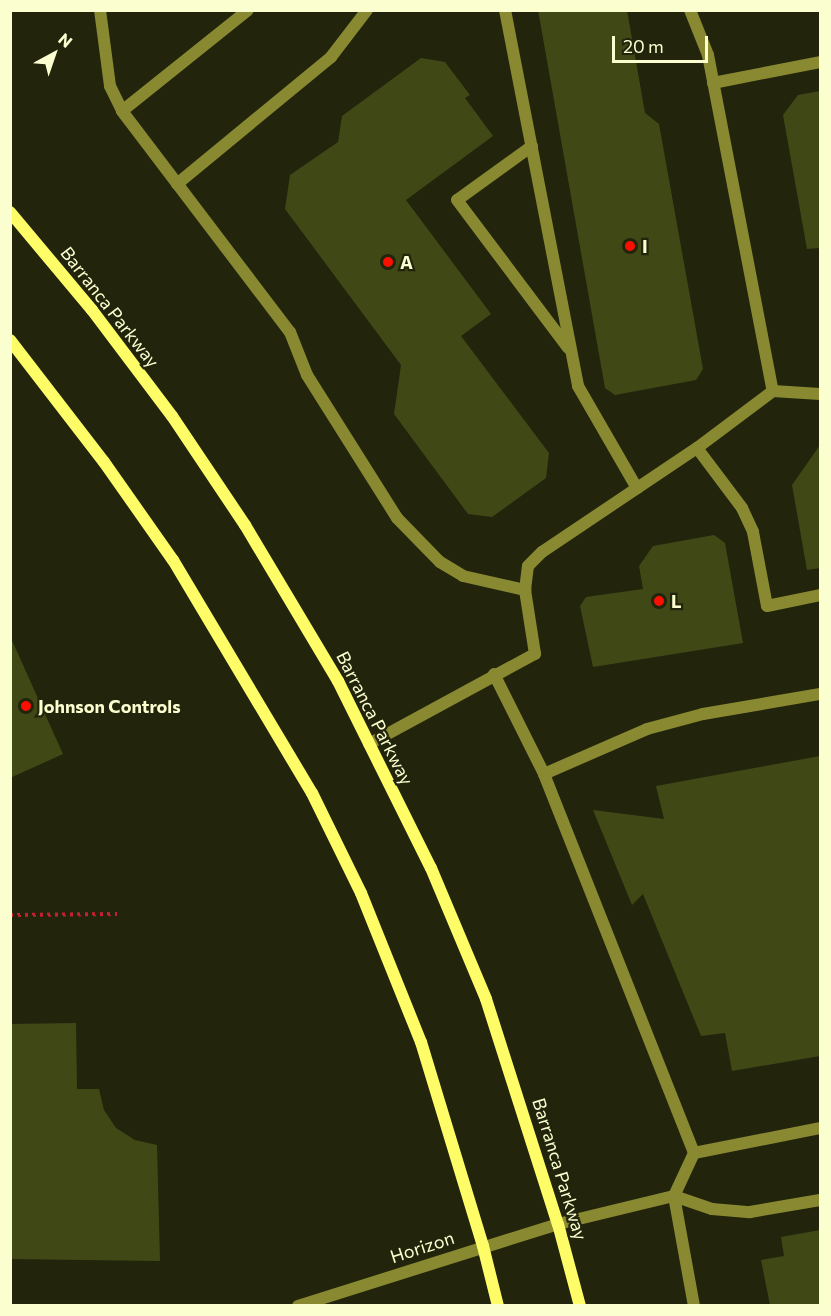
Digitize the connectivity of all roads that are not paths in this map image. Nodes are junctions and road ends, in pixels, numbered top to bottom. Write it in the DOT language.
graph roads {
  1 [pos="100,10"];
  2 [pos="248,10"];
  3 [pos="367,10"];
  4 [pos="505,10"];
  5 [pos="690,10"];
  6 [pos="820,62"];
  7 [pos="713,82"];
  8 [pos="122,111"];
  9 [pos="532,146"];
  10 [pos="177,184"];
  11 [pos="10,212"];
  12 [pos="10,340"];
  13 [pos="571,351"];
  14 [pos="773,390"];
  15 [pos="820,394"];
  16 [pos="697,448"];
  17 [pos="637,488"];
  18 [pos="525,590"];
  19 [pos="820,595"];
  20 [pos="494,674"];
  21 [pos="820,694"];
  22 [pos="369,744"];
  23 [pos="544,774"];
  24 [pos="820,1128"];
  25 [pos="694,1153"];
  26 [pos="674,1196"];
  27 [pos="820,1200"];
  28 [pos="558,1224"];
  29 [pos="483,1246"];
  30 [pos="298,1305"];
  31 [pos="498,1305"];
  32 [pos="580,1305"];
  33 [pos="694,1305"];
  1 -- 8 [label="street"];
  2 -- 8 [label="street"];
  3 -- 10 [label="street"];
  4 -- 9 [label="street"];
  5 -- 7 [label="street"];
  6 -- 7 [label="street"];
  7 -- 14 [label="street"];
  8 -- 10 [label="street"];
  9 -- 13 [label="street"];
  9 -- 13 [label="street"];
  10 -- 18 [label="street"];
  11 -- 22 [label="main road, Barranca Parkway"];
  12 -- 29 [label="main road"];
  13 -- 17 [label="street"];
  14 -- 15 [label="street"];
  14 -- 16 [label="street"];
  16 -- 17 [label="street"];
  16 -- 19 [label="street"];
  17 -- 18 [label="street"];
  18 -- 20 [label="street"];
  20 -- 22 [label="street"];
  20 -- 23 [label="street"];
  21 -- 23 [label="street"];
  22 -- 28 [label="main road, Barranca Parkway"];
  23 -- 25 [label="street"];
  24 -- 25 [label="street"];
  25 -- 26 [label="street"];
  26 -- 27 [label="street"];
  26 -- 28 [label="street, Horizon"];
  26 -- 33 [label="street"];
  28 -- 29 [label="street, Horizon"];
  28 -- 32 [label="main road, Barranca Parkway"];
  29 -- 30 [label="street, Horizon"];
  29 -- 31 [label="main road"];
}
